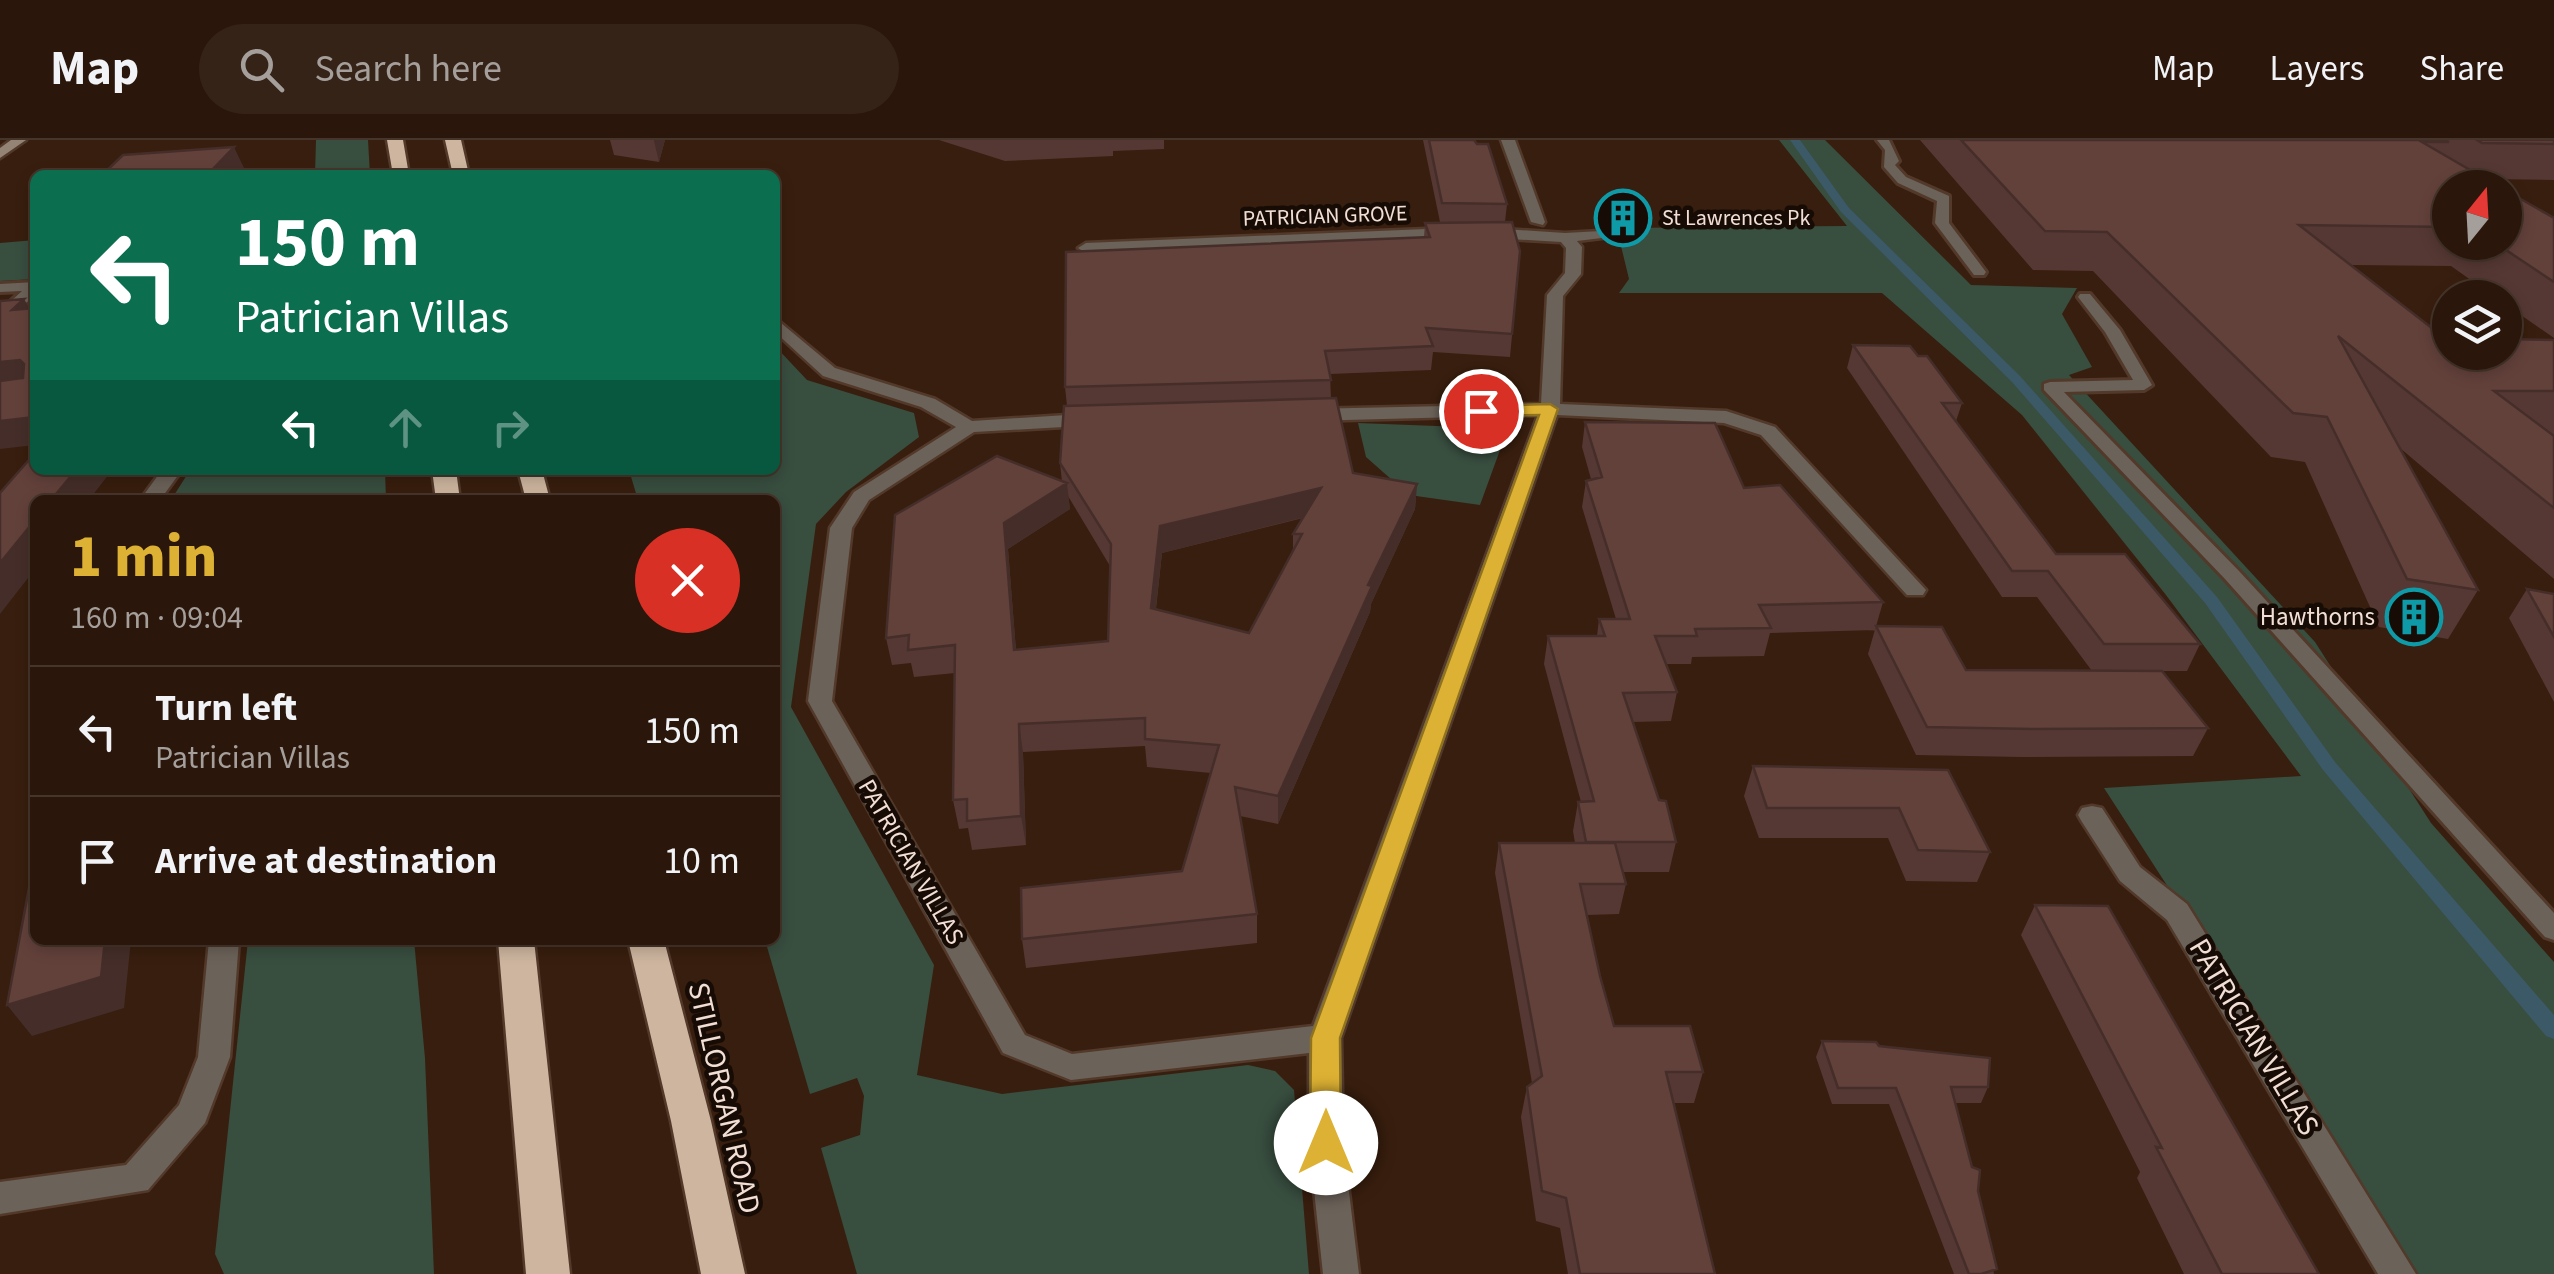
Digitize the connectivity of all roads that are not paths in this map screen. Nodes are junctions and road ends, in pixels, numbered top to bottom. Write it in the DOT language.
graph roads {
  1 [pos="20,140"];
  2 [pos="395,140"];
  3 [pos="452,140"];
  4 [pos="1508,140"];
  5 [pos="1883,140"];
  6 [pos="0,154"];
  7 [pos="399,170"];
  8 [pos="460,170"];
  9 [pos="1538,222"];
  10 [pos="1614,233"];
  11 [pos="1565,238"];
  12 [pos="1086,248"];
  13 [pos="1979,272"];
  14 [pos="30,286"];
  15 [pos="0,288"];
  16 [pos="30,291"];
  17 [pos="2085,297"];
  18 [pos="4,315"];
  19 [pos="780,328"];
  20 [pos="1550,409"];
  21 [pos="1278,415"];
  22 [pos="1120,418"];
  23 [pos="969,428"];
  24 [pos="1915,590"];
  25 [pos="2092,816"];
  26 [pos="2554,930"];
  27 [pos="224,945"];
  28 [pos="516,945"];
  29 [pos="647,945"];
  30 [pos="1325,1038"];
  31 [pos="0,1198"];
  32 [pos="548,1274"];
  33 [pos="723,1274"];
  34 [pos="1341,1274"];
  35 [pos="2398,1274"];
  1 -- 6 [label="street"];
  2 -- 7 [label="highway"];
  3 -- 8 [label="highway"];
  4 -- 9 [label="street"];
  5 -- 13 [label="lane"];
  10 -- 11 [label="street, PATRICIAN GROVE"];
  11 -- 12 [label="street, PATRICIAN GROVE"];
  11 -- 20 [label="street"];
  14 -- 15 [label="lane"];
  16 -- 18 [label="lane"];
  17 -- 26 [label="lane"];
  19 -- 23 [label="street"];
  20 -- 21 [label="street"];
  20 -- 24 [label="street"];
  20 -- 30 [label="street"];
  22 -- 23 [label="street, PATRICIAN VILLAS"];
  23 -- 30 [label="street, PATRICIAN VILLAS"];
  25 -- 35 [label="street, PATRICIAN VILLAS"];
  27 -- 31 [label="street"];
  28 -- 32 [label="highway"];
  29 -- 33 [label="highway, STILLORGAN ROAD"];
  30 -- 34 [label="street"];
}
